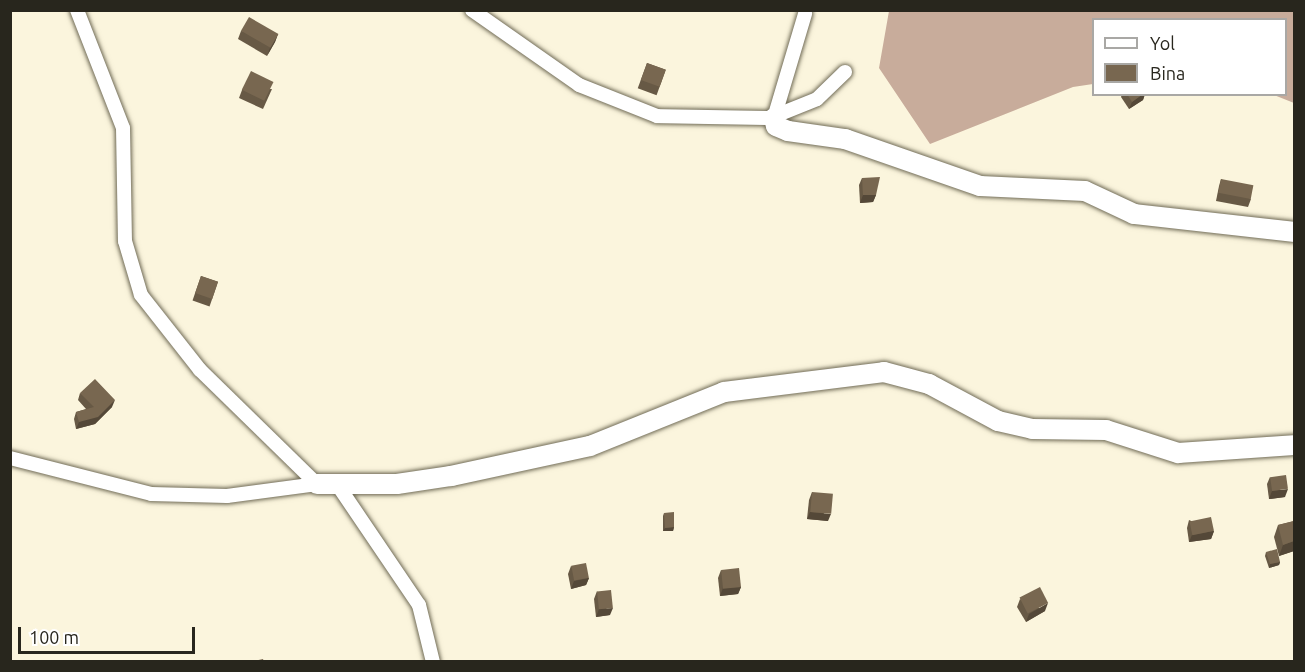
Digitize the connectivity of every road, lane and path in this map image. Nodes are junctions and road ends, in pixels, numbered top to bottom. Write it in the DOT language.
graph roads {
  1 [pos="77,10"];
  2 [pos="472,10"];
  3 [pos="805,14"];
  4 [pos="845,72"];
  5 [pos="774,117"];
  6 [pos="1294,232"];
  7 [pos="1294,445"];
  8 [pos="10,458"];
  9 [pos="337,483"];
  10 [pos="317,484"];
  11 [pos="433,662"];
  1 -- 10 [label="street"];
  2 -- 5 [label="street"];
  3 -- 5 [label="street"];
  4 -- 5 [label="street"];
  5 -- 6 [label="street"];
  7 -- 9 [label="street"];
  8 -- 10 [label="street"];
  9 -- 10 [label="street"];
  9 -- 11 [label="street"];
}
